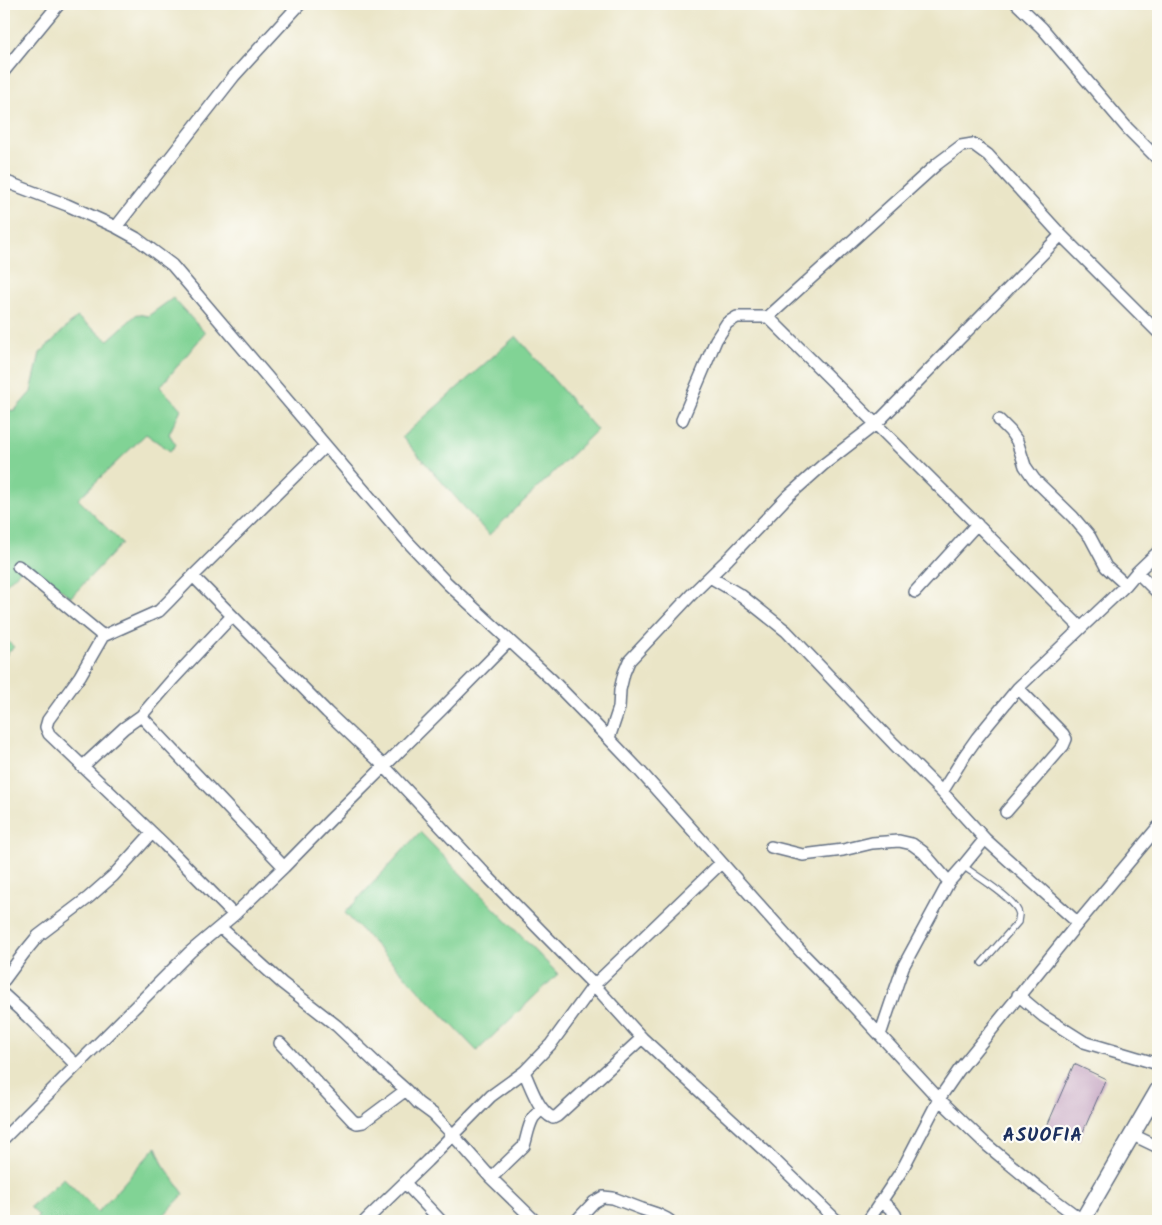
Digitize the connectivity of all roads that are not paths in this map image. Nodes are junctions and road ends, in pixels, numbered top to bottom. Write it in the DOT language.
graph roads {
  1 [pos="59,4"];
  2 [pos="300,4"];
  3 [pos="1017,4"];
  4 [pos="4,71"];
  5 [pos="1158,159"];
  6 [pos="4,181"];
  7 [pos="116,227"];
  8 [pos="1061,236"];
  9 [pos="768,317"];
  10 [pos="1158,332"];
  11 [pos="682,420"];
  12 [pos="999,420"];
  13 [pos="876,424"];
  14 [pos="326,446"];
  15 [pos="977,524"];
  16 [pos="1158,552"];
  17 [pos="18,566"];
  18 [pos="1137,572"];
  19 [pos="193,576"];
  20 [pos="710,577"];
  21 [pos="1126,585"];
  22 [pos="914,592"];
  23 [pos="1158,593"];
  24 [pos="232,616"];
  25 [pos="1081,628"];
  26 [pos="103,636"];
  27 [pos="509,642"];
  28 [pos="1018,688"];
  29 [pos="141,716"];
  30 [pos="609,738"];
  31 [pos="384,766"];
  32 [pos="82,767"];
  33 [pos="942,792"];
  34 [pos="1006,812"];
  35 [pos="1158,827"];
  36 [pos="152,833"];
  37 [pos="985,839"];
  38 [pos="771,847"];
  39 [pos="721,863"];
  40 [pos="963,866"];
  41 [pos="284,867"];
  42 [pos="949,882"];
  43 [pos="234,915"];
  44 [pos="1078,923"];
  45 [pos="220,927"];
  46 [pos="982,963"];
  47 [pos="4,980"];
  48 [pos="594,985"];
  49 [pos="4,995"];
  50 [pos="1018,995"];
  51 [pos="880,1035"];
  52 [pos="642,1038"];
  53 [pos="280,1043"];
  54 [pos="1158,1064"];
  55 [pos="76,1065"];
  56 [pos="524,1072"];
  57 [pos="406,1090"];
  58 [pos="1158,1090"];
  59 [pos="939,1099"];
  60 [pos="541,1109"];
  61 [pos="453,1135"];
  62 [pos="1133,1135"];
  63 [pos="4,1138"];
  64 [pos="1158,1147"];
  65 [pos="491,1178"];
  66 [pos="404,1184"];
  67 [pos="881,1202"];
  68 [pos="833,1217"];
  69 [pos="365,1221"];
  70 [pos="440,1221"];
  71 [pos="534,1221"];
  72 [pos="576,1221"];
  73 [pos="670,1221"];
  74 [pos="820,1221"];
  75 [pos="868,1221"];
  76 [pos="897,1221"];
  77 [pos="1083,1221"];
  1 -- 4 [label="street"];
  2 -- 7 [label="street"];
  3 -- 5 [label="street"];
  6 -- 7 [label="street"];
  7 -- 14 [label="street"];
  8 -- 9 [label="street"];
  8 -- 10 [label="street"];
  8 -- 13 [label="street"];
  9 -- 11 [label="street"];
  9 -- 13 [label="street"];
  12 -- 21 [label="street"];
  13 -- 15 [label="street"];
  13 -- 20 [label="street"];
  14 -- 19 [label="street"];
  14 -- 27 [label="street"];
  15 -- 22 [label="street"];
  15 -- 25 [label="street"];
  16 -- 18 [label="street"];
  17 -- 26 [label="street"];
  18 -- 21 [label="street"];
  18 -- 23 [label="street"];
  19 -- 24 [label="street"];
  19 -- 26 [label="street"];
  20 -- 30 [label="street"];
  20 -- 33 [label="street"];
  21 -- 25 [label="street"];
  24 -- 29 [label="street"];
  24 -- 31 [label="street"];
  25 -- 28 [label="street"];
  26 -- 32 [label="street"];
  27 -- 30 [label="street"];
  27 -- 31 [label="street"];
  28 -- 33 [label="street"];
  28 -- 34 [label="street"];
  29 -- 32 [label="street"];
  29 -- 41 [label="street"];
  30 -- 39 [label="street"];
  31 -- 41 [label="street"];
  31 -- 48 [label="street"];
  32 -- 36 [label="street"];
  33 -- 37 [label="street"];
  35 -- 44 [label="street"];
  36 -- 43 [label="street"];
  36 -- 47 [label="street"];
  37 -- 40 [label="street"];
  37 -- 44 [label="street"];
  38 -- 42 [label="street"];
  39 -- 48 [label="street"];
  39 -- 51 [label="street"];
  40 -- 42 [label="street"];
  40 -- 46 [label="lane"];
  41 -- 43 [label="street"];
  42 -- 51 [label="street"];
  43 -- 45 [label="street"];
  44 -- 50 [label="street"];
  45 -- 55 [label="street"];
  45 -- 57 [label="street"];
  48 -- 52 [label="street"];
  48 -- 56 [label="street"];
  49 -- 55 [label="street"];
  50 -- 54 [label="street"];
  50 -- 59 [label="street"];
  51 -- 59 [label="street"];
  52 -- 60 [label="street"];
  52 -- 68 [label="street"];
  53 -- 57 [label="street"];
  55 -- 63 [label="street"];
  56 -- 60 [label="street"];
  56 -- 61 [label="street"];
  57 -- 61 [label="street"];
  58 -- 62 [label="main road"];
  59 -- 67 [label="street"];
  59 -- 77 [label="street"];
  60 -- 65 [label="street"];
  61 -- 65 [label="street"];
  61 -- 66 [label="street"];
  62 -- 64 [label="street"];
  62 -- 77 [label="main road"];
  65 -- 71 [label="street"];
  66 -- 69 [label="street"];
  66 -- 70 [label="street"];
  67 -- 75 [label="street"];
  67 -- 76 [label="street"];
  68 -- 74 [label="street"];
  72 -- 73 [label="street"];
}
